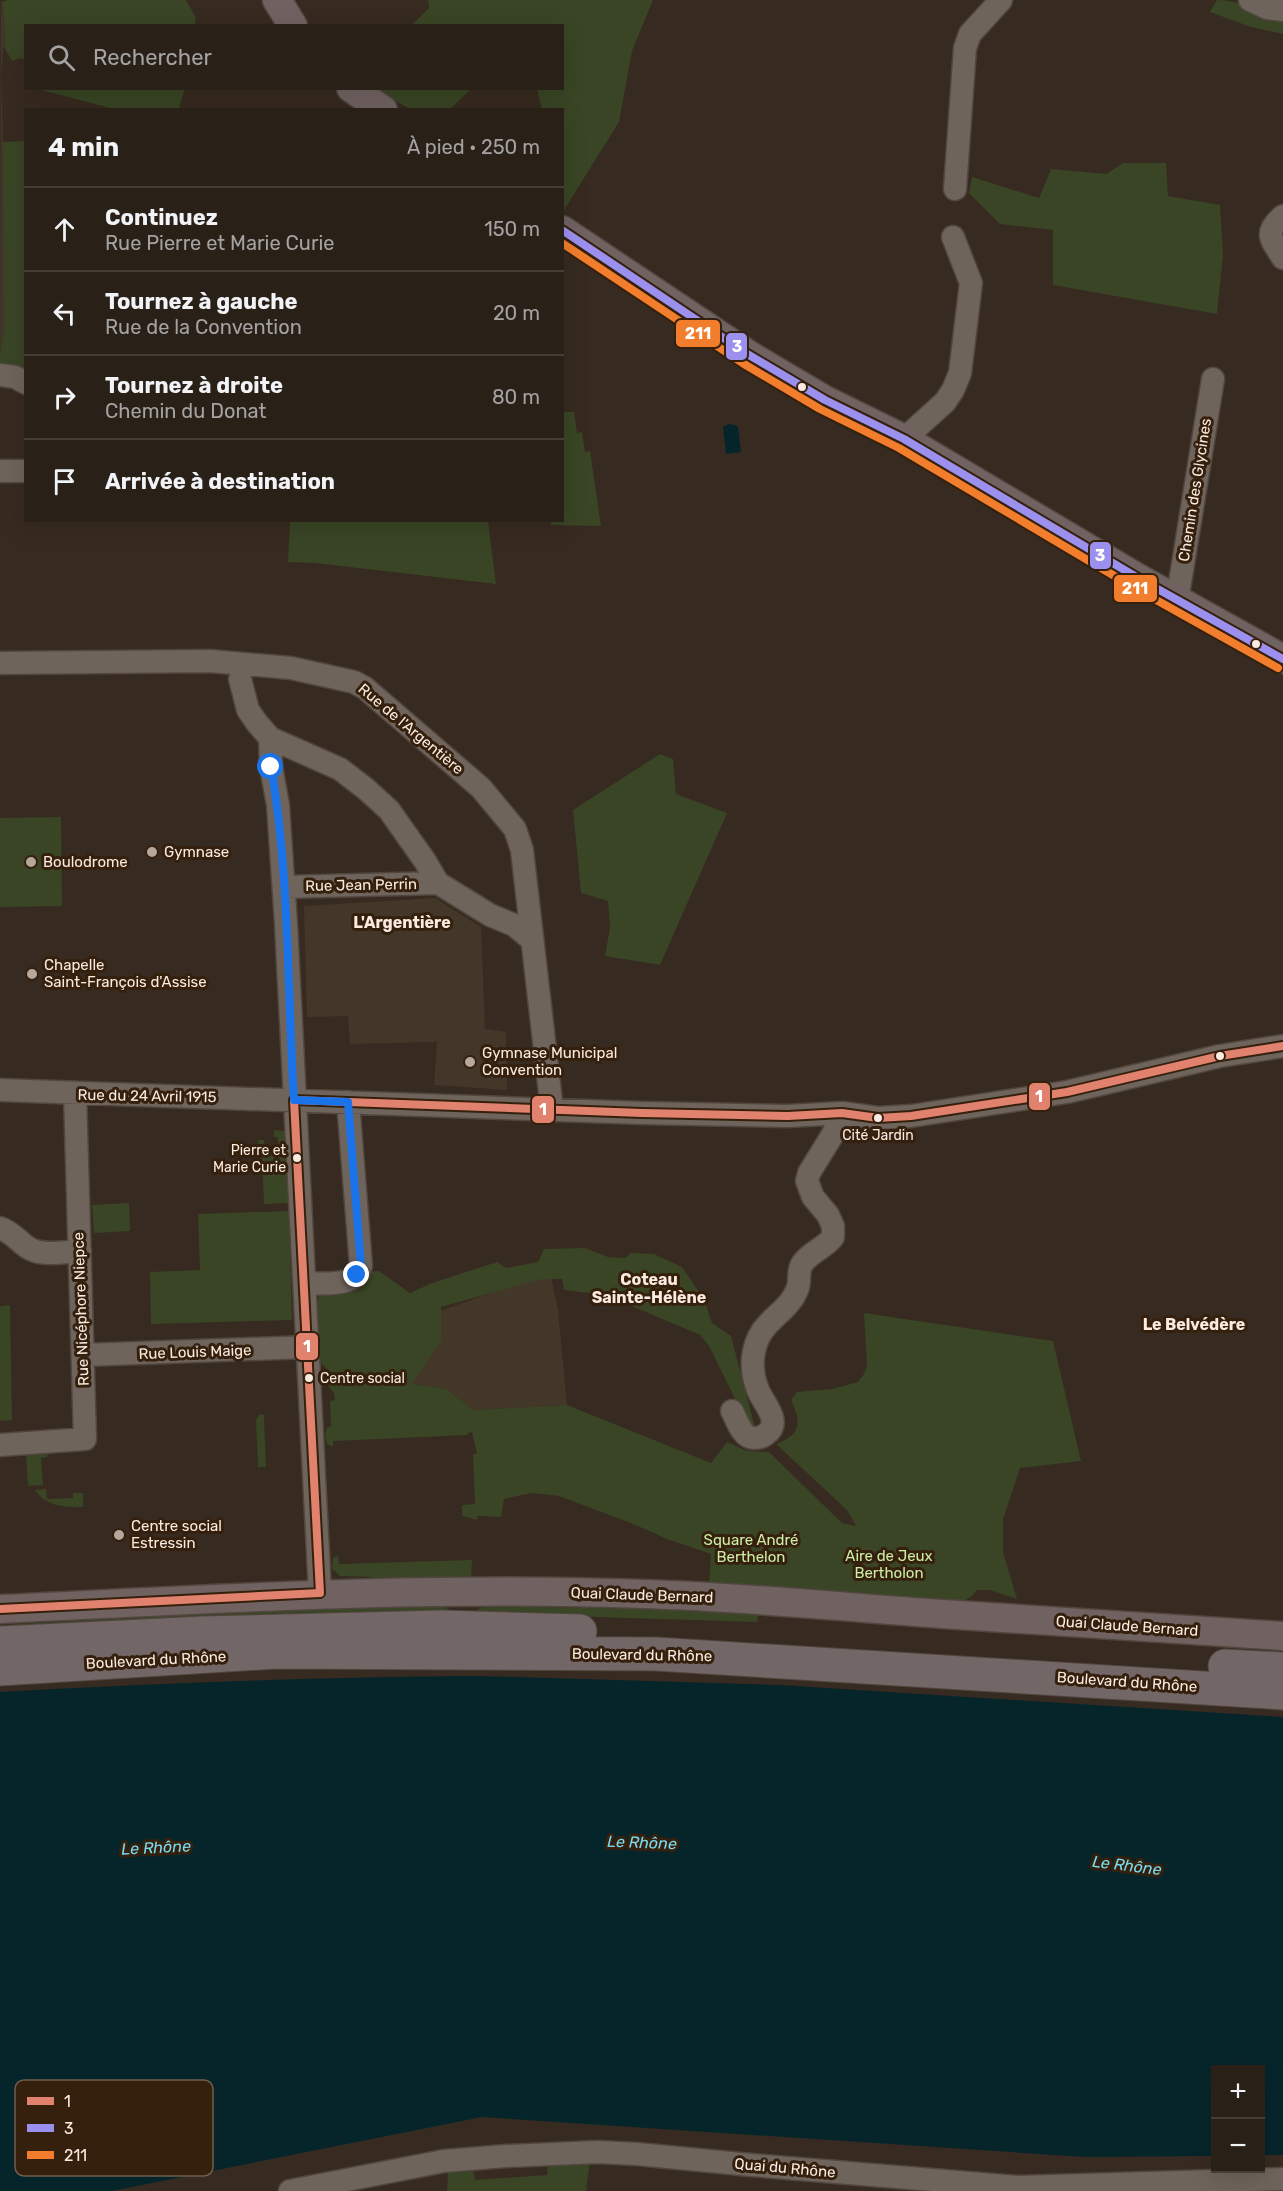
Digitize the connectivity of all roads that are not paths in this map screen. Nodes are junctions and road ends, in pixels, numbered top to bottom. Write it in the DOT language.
graph roads {
  1 [pos="277,0"];
  2 [pos="1001,0"];
  3 [pos="1250,0"];
  4 [pos="1283,10"];
  5 [pos="292,24"];
  6 [pos="354,90"];
  7 [pos="380,108"];
  8 [pos="955,189"];
  9 [pos="1283,216"];
  10 [pos="564,231"];
  11 [pos="953,237"];
  12 [pos="1283,258"];
  13 [pos="0,375"];
  14 [pos="1213,379"];
  15 [pos="24,382"];
  16 [pos="904,440"];
  17 [pos="0,471"];
  18 [pos="24,471"];
  19 [pos="1177,601"];
  20 [pos="1283,659"];
  21 [pos="0,663"];
  22 [pos="240,679"];
  23 [pos="270,738"];
  24 [pos="438,883"];
  25 [pos="284,887"];
  26 [pos="531,939"];
  27 [pos="1283,1046"];
  28 [pos="0,1090"];
  29 [pos="75,1094"];
  30 [pos="294,1100"];
  31 [pos="348,1102"];
  32 [pos="552,1110"];
  33 [pos="842,1113"];
  34 [pos="0,1228"];
  35 [pos="80,1251"];
  36 [pos="305,1283"];
  37 [pos="307,1347"];
  38 [pos="84,1355"];
  39 [pos="732,1411"];
  40 [pos="0,1444"];
  41 [pos="320,1593"];
  42 [pos="0,1609"];
  43 [pos="1283,1636"];
  44 [pos="0,1643"];
  45 [pos="0,1669"];
  46 [pos="1283,1669"];
  47 [pos="1283,1693"];
  48 [pos="1283,2179"];
  49 [pos="290,2191"];
  1 -- 5 [label="main road"];
  2 -- 8 [label="street"];
  3 -- 4 [label="street"];
  6 -- 7 [label="main road"];
  9 -- 12 [label="street"];
  10 -- 16 [label="main road"];
  11 -- 16 [label="street"];
  13 -- 15 [label="street"];
  14 -- 19 [label="street, Chemin des Glycines"];
  16 -- 19 [label="main road"];
  17 -- 18 [label="street"];
  19 -- 20 [label="main road"];
  21 -- 26 [label="street, Rue de l'Argentière"];
  22 -- 23 [label="street"];
  23 -- 24 [label="street"];
  23 -- 25 [label="street"];
  24 -- 25 [label="street, Rue Jean Perrin"];
  24 -- 26 [label="street"];
  25 -- 30 [label="street"];
  26 -- 32 [label="street, Rue de l'Argentière"];
  27 -- 33 [label="street, Rue du 24 Avril 1915"];
  28 -- 29 [label="street, Rue du 24 Avril 1915"];
  29 -- 30 [label="street, Rue du 24 Avril 1915"];
  29 -- 35 [label="street, Rue Nicéphore Niepce"];
  30 -- 31 [label="street, Rue du 24 Avril 1915"];
  30 -- 36 [label="street"];
  31 -- 32 [label="street, Rue du 24 Avril 1915"];
  31 -- 36 [label="street"];
  32 -- 33 [label="street, Rue du 24 Avril 1915"];
  33 -- 39 [label="street"];
  34 -- 35 [label="street"];
  35 -- 38 [label="street, Rue Nicéphore Niepce"];
  36 -- 37 [label="street"];
  37 -- 38 [label="street, Rue Louis Maige"];
  37 -- 41 [label="street"];
  38 -- 40 [label="street, Rue Nicéphore Niepce"];
  41 -- 42 [label="main road, Quai Claude Bernard"];
  41 -- 43 [label="main road, Quai Claude Bernard"];
  44 -- 46 [label="highway, Boulevard du Rhône"];
  45 -- 47 [label="highway, Boulevard du Rhône"];
  48 -- 49 [label="street, Quai du Rhône"];
}
